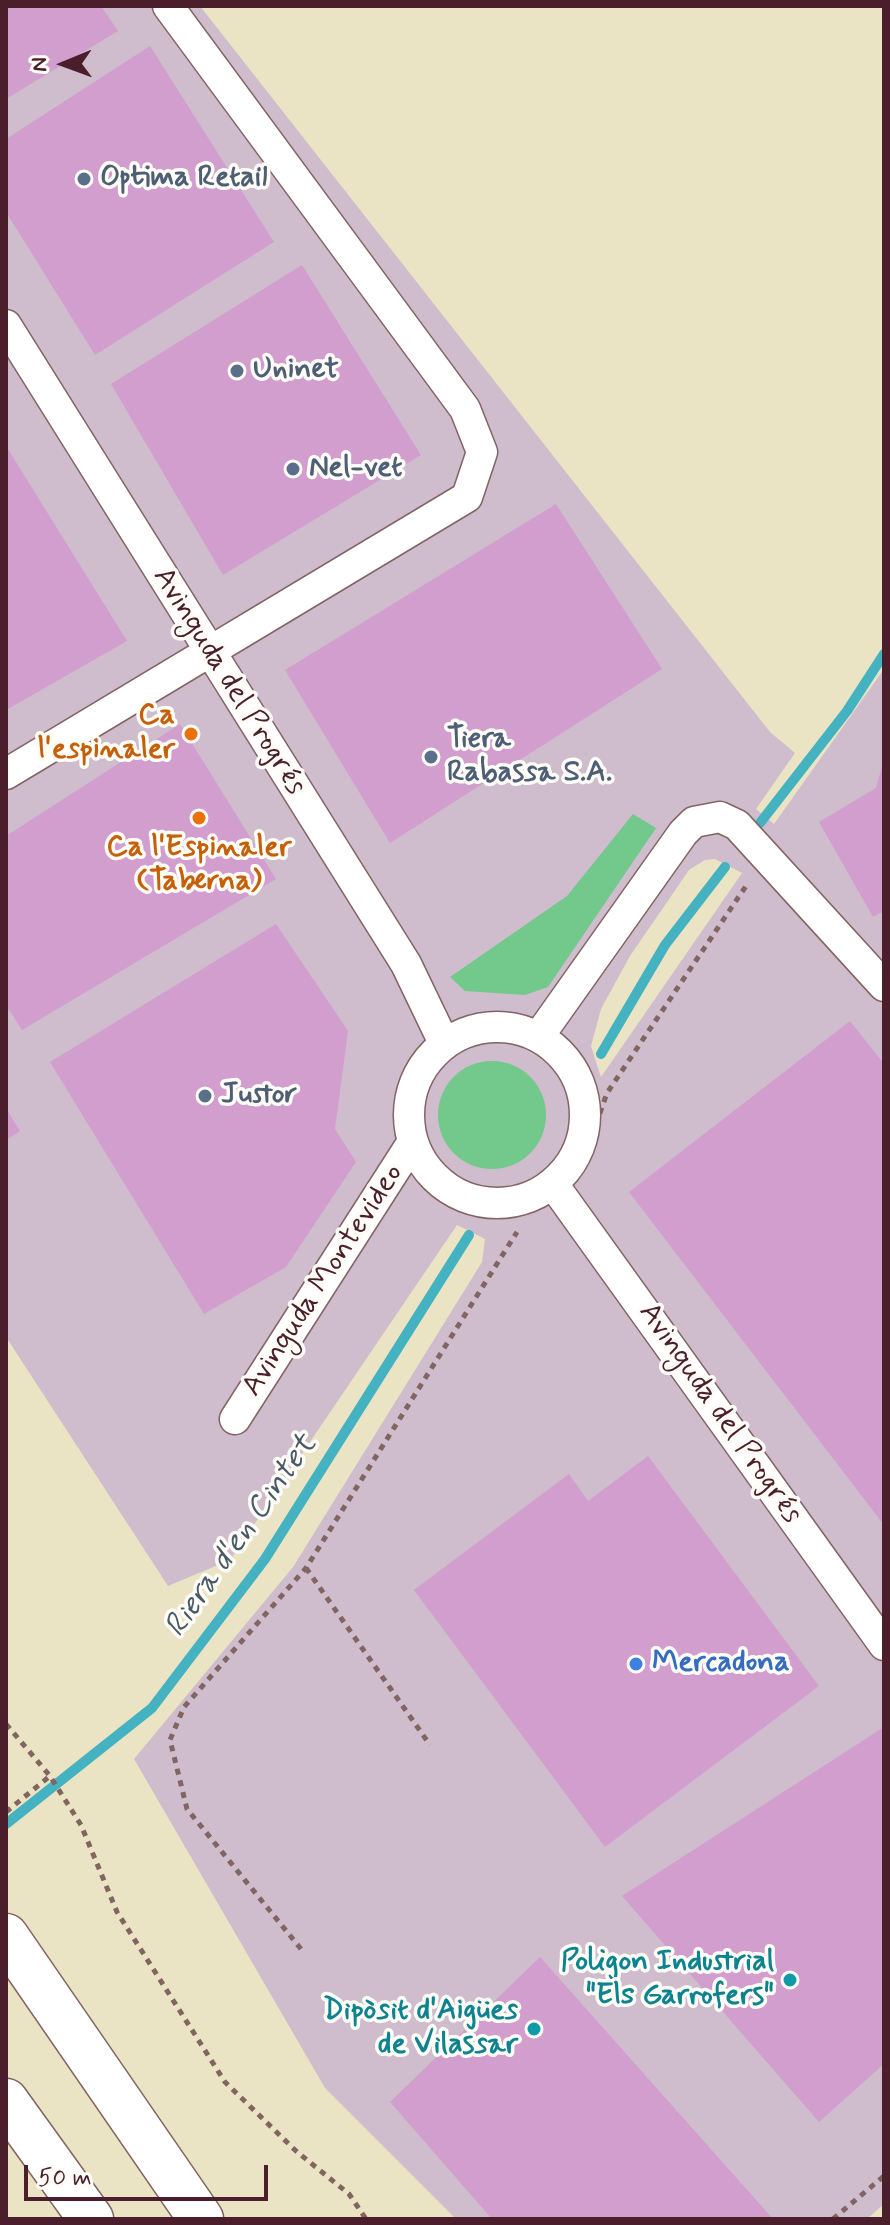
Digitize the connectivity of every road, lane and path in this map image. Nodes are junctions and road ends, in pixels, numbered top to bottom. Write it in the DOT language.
graph roads {
  1 [pos="168,6"];
  2 [pos="6,325"];
  3 [pos="208,652"];
  4 [pos="6,774"];
  5 [pos="754,875"];
  6 [pos="884,986"];
  7 [pos="539,1036"];
  8 [pos="444,1043"];
  9 [pos="412,1143"];
  10 [pos="560,1194"];
  11 [pos="517,1232"];
  12 [pos="235,1419"];
  13 [pos="306,1568"];
  14 [pos="884,1645"];
  15 [pos="6,1724"];
  16 [pos="430,1745"];
  17 [pos="50,1776"];
  18 [pos="6,1812"];
  19 [pos="6,1936"];
  20 [pos="301,1949"];
  21 [pos="6,2101"];
  22 [pos="884,2176"];
  23 [pos="91,2219"];
  24 [pos="201,2219"];
  25 [pos="366,2219"];
  26 [pos="833,2219"];
  1 -- 3 [label="street"];
  2 -- 3 [label="street, Avinguda del Progrés"];
  3 -- 4 [label="street"];
  3 -- 8 [label="street, Avinguda del Progrés"];
  5 -- 10 [label="path"];
  6 -- 7 [label="street"];
  7 -- 8 [label="street"];
  7 -- 10 [label="street"];
  8 -- 9 [label="street"];
  9 -- 10 [label="street"];
  9 -- 12 [label="street, Avinguda Montevideo"];
  10 -- 14 [label="street, Avinguda del Progrés"];
  11 -- 13 [label="path"];
  13 -- 16 [label="path"];
  13 -- 20 [label="path"];
  15 -- 17 [label="path"];
  17 -- 18 [label="path"];
  17 -- 25 [label="path"];
  19 -- 24 [label="highway"];
  21 -- 23 [label="highway"];
  22 -- 26 [label="path"];
}
